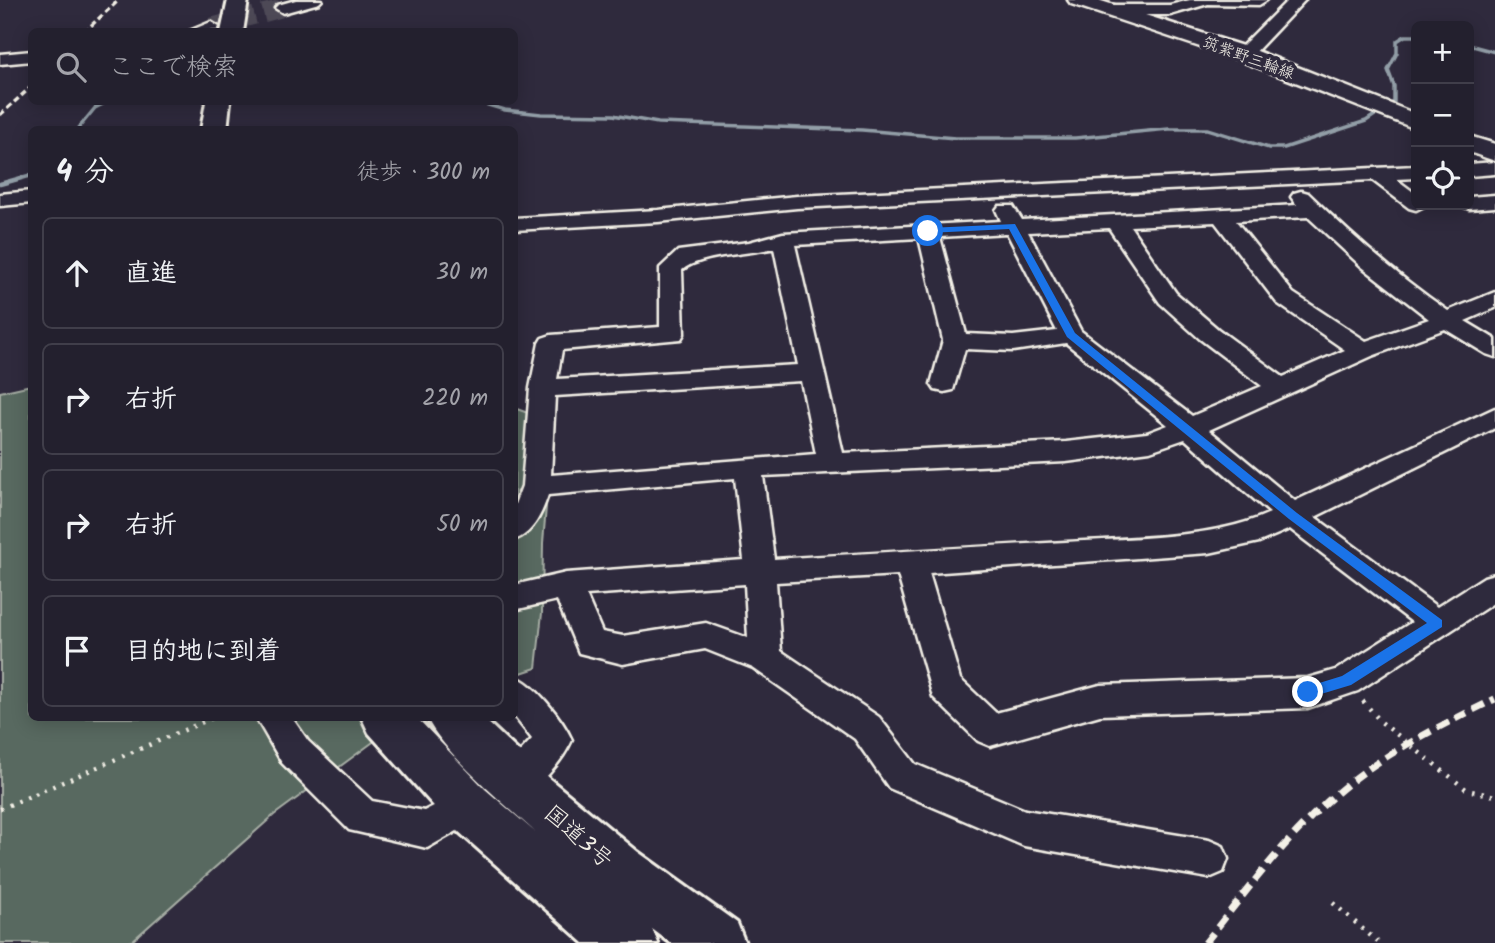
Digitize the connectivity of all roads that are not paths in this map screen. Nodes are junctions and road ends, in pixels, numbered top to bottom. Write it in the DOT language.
graph roads {
  1 [pos="238,0"];
  2 [pos="258,0"];
  3 [pos="314,0"];
  4 [pos="1078,0"];
  5 [pos="1208,0"];
  6 [pos="1259,0"];
  7 [pos="1292,1"];
  8 [pos="283,8"];
  9 [pos="1111,10"];
  10 [pos="215,28"];
  11 [pos="253,28"];
  12 [pos="1244,54"];
  13 [pos="28,56"];
  14 [pos="0,60"];
  15 [pos="218,105"];
  16 [pos="240,105"];
  17 [pos="1411,120"];
  18 [pos="215,126"];
  19 [pos="237,126"];
  20 [pos="1480,152"];
  21 [pos="1495,168"];
  22 [pos="1411,172"];
  23 [pos="1377,174"];
  24 [pos="1285,179"];
  25 [pos="998,191"];
  26 [pos="28,197"];
  27 [pos="0,200"];
  28 [pos="1411,200"];
  29 [pos="1495,201"];
  30 [pos="1474,203"];
  31 [pos="1314,210"];
  32 [pos="1220,214"];
  33 [pos="1115,220"];
  34 [pos="518,224"];
  35 [pos="1012,226"];
  36 [pos="928,231"];
  37 [pos="783,239"];
  38 [pos="1495,299"];
  39 [pos="1445,321"];
  40 [pos="1071,335"];
  41 [pos="955,340"];
  42 [pos="1495,349"];
  43 [pos="1363,351"];
  44 [pos="811,372"];
  45 [pos="944,384"];
  46 [pos="1279,386"];
  47 [pos="543,388"];
  48 [pos="1495,417"];
  49 [pos="1189,428"];
  50 [pos="831,461"];
  51 [pos="748,467"];
  52 [pos="536,486"];
  53 [pos="1293,516"];
  54 [pos="518,524"];
  55 [pos="910,562"];
  56 [pos="760,571"];
  57 [pos="566,585"];
  58 [pos="1495,586"];
  59 [pos="518,597"];
  60 [pos="1437,624"];
  61 [pos="765,658"];
  62 [pos="518,695"];
  63 [pos="275,721"];
  64 [pos="389,721"];
  65 [pos="454,721"];
  66 [pos="516,782"];
  67 [pos="467,806"];
  68 [pos="1209,859"];
  69 [pos="630,943"];
  70 [pos="717,943"];
  1 -- 10 [label="highway"];
  2 -- 11 [label="highway"];
  3 -- 8 [label="street"];
  4 -- 9 [label="main road, 筑紫野三輪線"];
  5 -- 6 [label="street"];
  5 -- 9 [label="street"];
  7 -- 12 [label="street"];
  9 -- 12 [label="main road, 筑紫野三輪線"];
  12 -- 17 [label="main road, 筑紫野三輪線"];
  13 -- 14 [label="street"];
  15 -- 18 [label="highway"];
  16 -- 19 [label="highway"];
  20 -- 21 [label="street"];
  22 -- 23 [label="street"];
  23 -- 24 [label="street"];
  23 -- 28 [label="street"];
  24 -- 25 [label="street"];
  24 -- 31 [label="street"];
  25 -- 34 [label="street"];
  25 -- 35 [label="street"];
  26 -- 27 [label="street"];
  29 -- 30 [label="street"];
  31 -- 32 [label="street"];
  31 -- 39 [label="street"];
  32 -- 33 [label="street"];
  32 -- 43 [label="street"];
  33 -- 35 [label="street"];
  33 -- 46 [label="street"];
  35 -- 36 [label="street"];
  35 -- 40 [label="street"];
  36 -- 37 [label="street"];
  36 -- 41 [label="street"];
  37 -- 44 [label="street"];
  37 -- 47 [label="street"];
  38 -- 39 [label="street"];
  39 -- 42 [label="street"];
  39 -- 43 [label="street"];
  40 -- 41 [label="street"];
  40 -- 49 [label="street"];
  41 -- 45 [label="street"];
  43 -- 46 [label="street"];
  44 -- 47 [label="street"];
  44 -- 50 [label="street"];
  46 -- 49 [label="street"];
  47 -- 52 [label="street"];
  48 -- 53 [label="street"];
  49 -- 50 [label="street"];
  49 -- 53 [label="street"];
  50 -- 51 [label="street"];
  51 -- 52 [label="street"];
  51 -- 56 [label="street"];
  52 -- 54 [label="street"];
  53 -- 55 [label="street"];
  53 -- 60 [label="street"];
  55 -- 56 [label="street"];
  55 -- 60 [label="street"];
  56 -- 57 [label="street"];
  56 -- 61 [label="street"];
  57 -- 59 [label="street"];
  57 -- 61 [label="street"];
  58 -- 60 [label="street"];
  61 -- 68 [label="street"];
  62 -- 66 [label="street"];
  63 -- 67 [label="street"];
  64 -- 67 [label="highway"];
  65 -- 66 [label="highway, 国道3号"];
  66 -- 70 [label="highway, 国道3号"];
  67 -- 69 [label="highway"];
}
